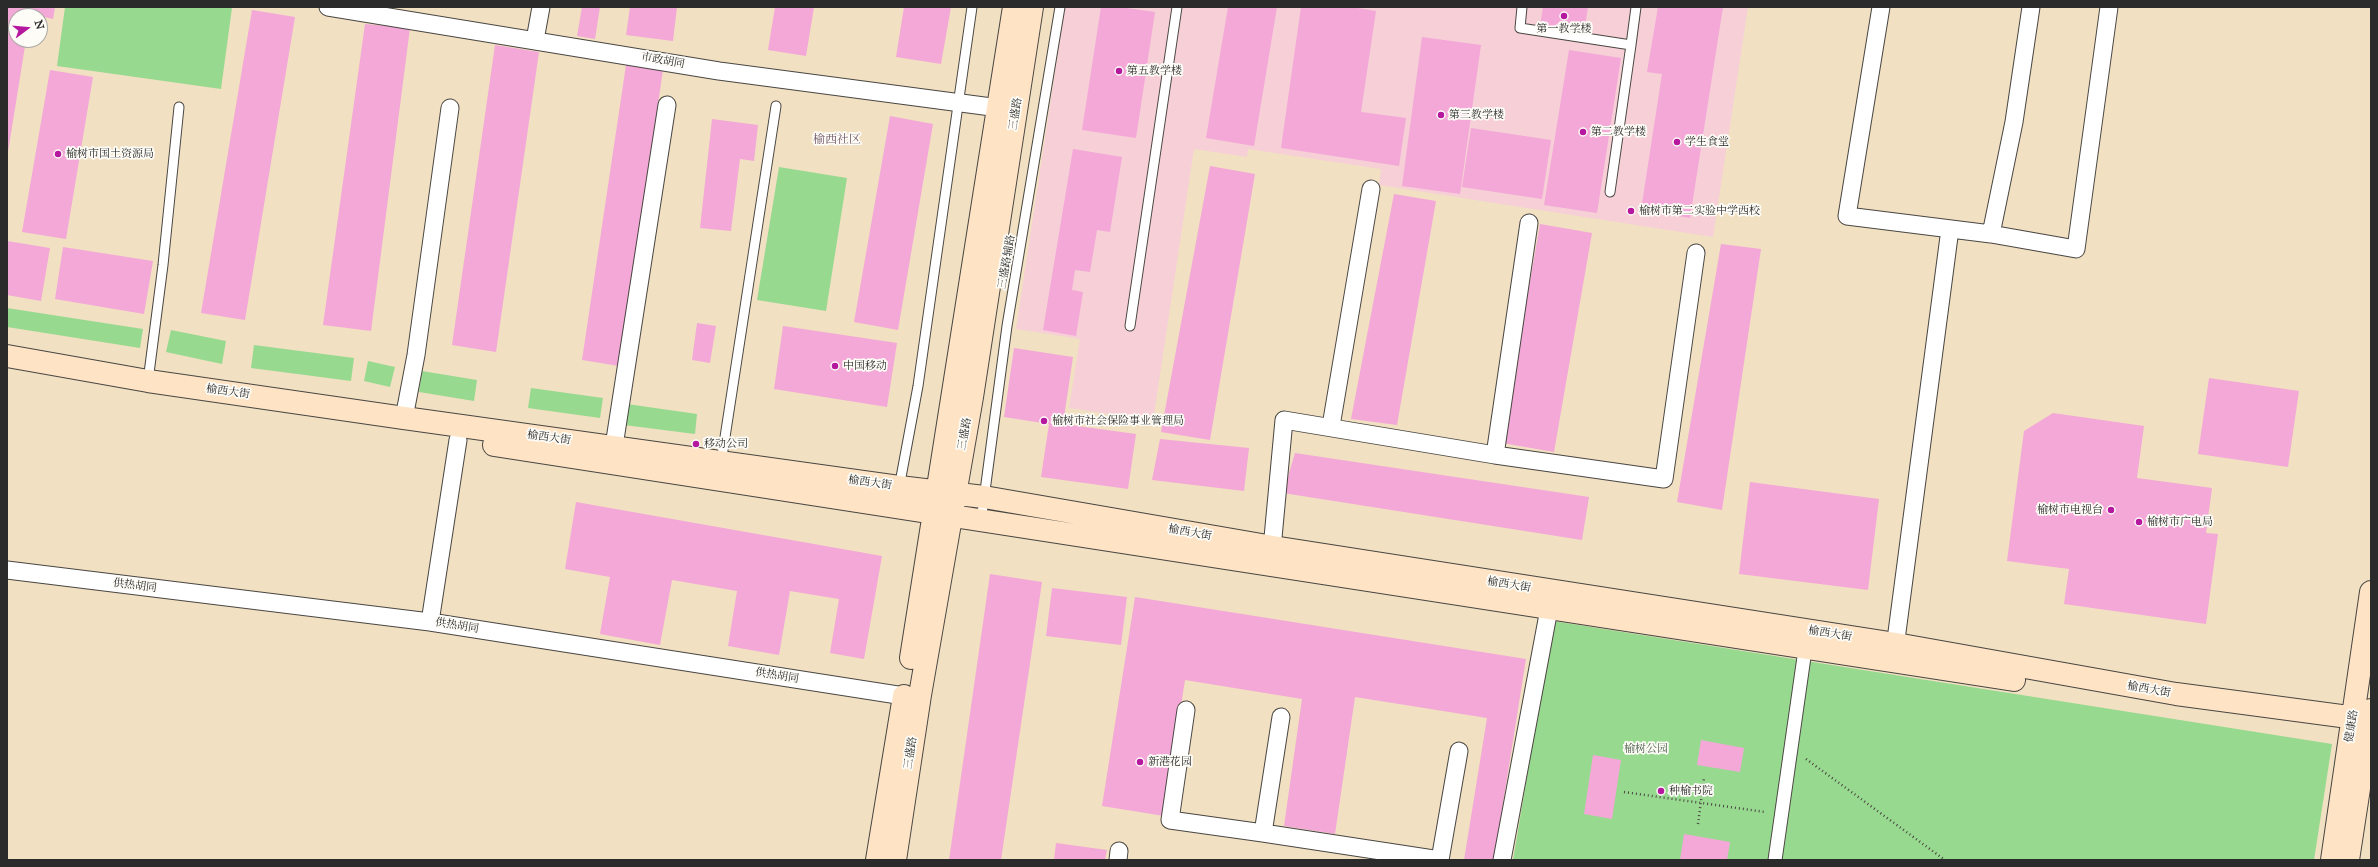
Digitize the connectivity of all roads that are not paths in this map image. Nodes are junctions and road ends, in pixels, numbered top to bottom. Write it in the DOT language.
graph roads {
  1 [pos="328,7"];
  2 [pos="541,7"];
  3 [pos="972,7"];
  4 [pos="1014,7"];
  5 [pos="1032,7"];
  6 [pos="1060,7"];
  7 [pos="1177,7"];
  8 [pos="1522,7"];
  9 [pos="1636,7"];
  10 [pos="1881,7"];
  11 [pos="2031,7"];
  12 [pos="2109,7"];
  13 [pos="422,14"];
  14 [pos="535,40"];
  15 [pos="1631,45"];
  16 [pos="958,104"];
  17 [pos="667,105"];
  18 [pos="776,106"];
  19 [pos="179,107"];
  20 [pos="450,108"];
  21 [pos="999,108"];
  22 [pos="1371,189"];
  23 [pos="1610,192"];
  24 [pos="1529,223"];
  25 [pos="1950,229"];
  26 [pos="1991,234"];
  27 [pos="1696,253"];
  28 [pos="1130,326"];
  29 [pos="7,356"];
  30 [pos="7,370"];
  31 [pos="148,381"];
  32 [pos="404,418"];
  33 [pos="1331,426"];
  34 [pos="458,440"];
  35 [pos="614,446"];
  36 [pos="1495,454"];
  37 [pos="719,471"];
  38 [pos="946,493"];
  39 [pos="897,497"];
  40 [pos="984,497"];
  41 [pos="942,515"];
  42 [pos="981,522"];
  43 [pos="1272,556"];
  44 [pos="7,570"];
  45 [pos="2371,592"];
  46 [pos="1549,609"];
  47 [pos="430,622"];
  48 [pos="1805,650"];
  49 [pos="1894,653"];
  50 [pos="904,696"];
  51 [pos="1186,710"];
  52 [pos="1281,717"];
  53 [pos="2365,724"];
  54 [pos="1459,751"];
  55 [pos="1264,833"];
  56 [pos="876,860"];
  57 [pos="894,860"];
  58 [pos="1440,860"];
  59 [pos="1502,860"];
  60 [pos="1775,860"];
  61 [pos="2332,860"];
  62 [pos="2348,860"];
  1 -- 13 [label="street, 市政胡同"];
  2 -- 14 [label="street"];
  3 -- 16 [label="lane"];
  4 -- 21 [label="main road, 三盛路"];
  5 -- 38 [label="main road, 三盛路"];
  6 -- 40 [label="lane, 三盛路辅路"];
  7 -- 28 [label="lane"];
  8 -- 15 [label="lane"];
  9 -- 15 [label="lane"];
  10 -- 25 [label="street"];
  11 -- 26 [label="street"];
  12 -- 26 [label="street"];
  13 -- 14 [label="street, 市政胡同"];
  14 -- 16 [label="street, 市政胡同"];
  15 -- 23 [label="lane"];
  16 -- 21 [label="street, 市政胡同"];
  16 -- 39 [label="lane"];
  17 -- 35 [label="street"];
  18 -- 37 [label="lane"];
  19 -- 31 [label="lane"];
  20 -- 32 [label="street"];
  21 -- 38 [label="main road, 三盛路"];
  22 -- 33 [label="street"];
  24 -- 36 [label="street"];
  25 -- 26 [label="street"];
  25 -- 49 [label="street"];
  27 -- 36 [label="street"];
  29 -- 31 [label="main road, 榆西大街"];
  30 -- 34 [label="main road, 榆西大街"];
  31 -- 32 [label="main road, 榆西大街"];
  32 -- 35 [label="main road, 榆西大街"];
  33 -- 36 [label="street"];
  33 -- 43 [label="street"];
  34 -- 37 [label="main road, 榆西大街"];
  34 -- 47 [label="street"];
  35 -- 37 [label="main road, 榆西大街"];
  37 -- 39 [label="main road, 榆西大街"];
  38 -- 39 [label="main road, 榆西大街"];
  38 -- 40 [label="main road, 榆西大街"];
  38 -- 41 [label="main road, 三盛路"];
  39 -- 41 [label="main road, 榆西大街"];
  40 -- 42 [label="lane, 三盛路辅路"];
  40 -- 43 [label="main road, 榆西大街"];
  41 -- 42 [label="main road, 榆西大街"];
  41 -- 50 [label="main road, 三盛路"];
  41 -- 57 [label="main road, 三盛路"];
  42 -- 43 [label="main road, 榆西大街"];
  43 -- 46 [label="main road, 榆西大街"];
  43 -- 49 [label="main road, 榆西大街"];
  44 -- 47 [label="street, 供热胡同"];
  45 -- 53 [label="main road, 健康路"];
  46 -- 48 [label="main road, 榆西大街"];
  46 -- 59 [label="street"];
  47 -- 50 [label="street, 供热胡同"];
  48 -- 49 [label="main road, 榆西大街"];
  48 -- 60 [label="street"];
  49 -- 53 [label="main road, 榆西大街"];
  50 -- 56 [label="main road, 三盛路"];
  51 -- 55 [label="street"];
  52 -- 55 [label="street"];
  53 -- 61 [label="main road, 健康路"];
  53 -- 62 [label="main road, 健康路"];
  54 -- 58 [label="street"];
  55 -- 58 [label="street"];
}
